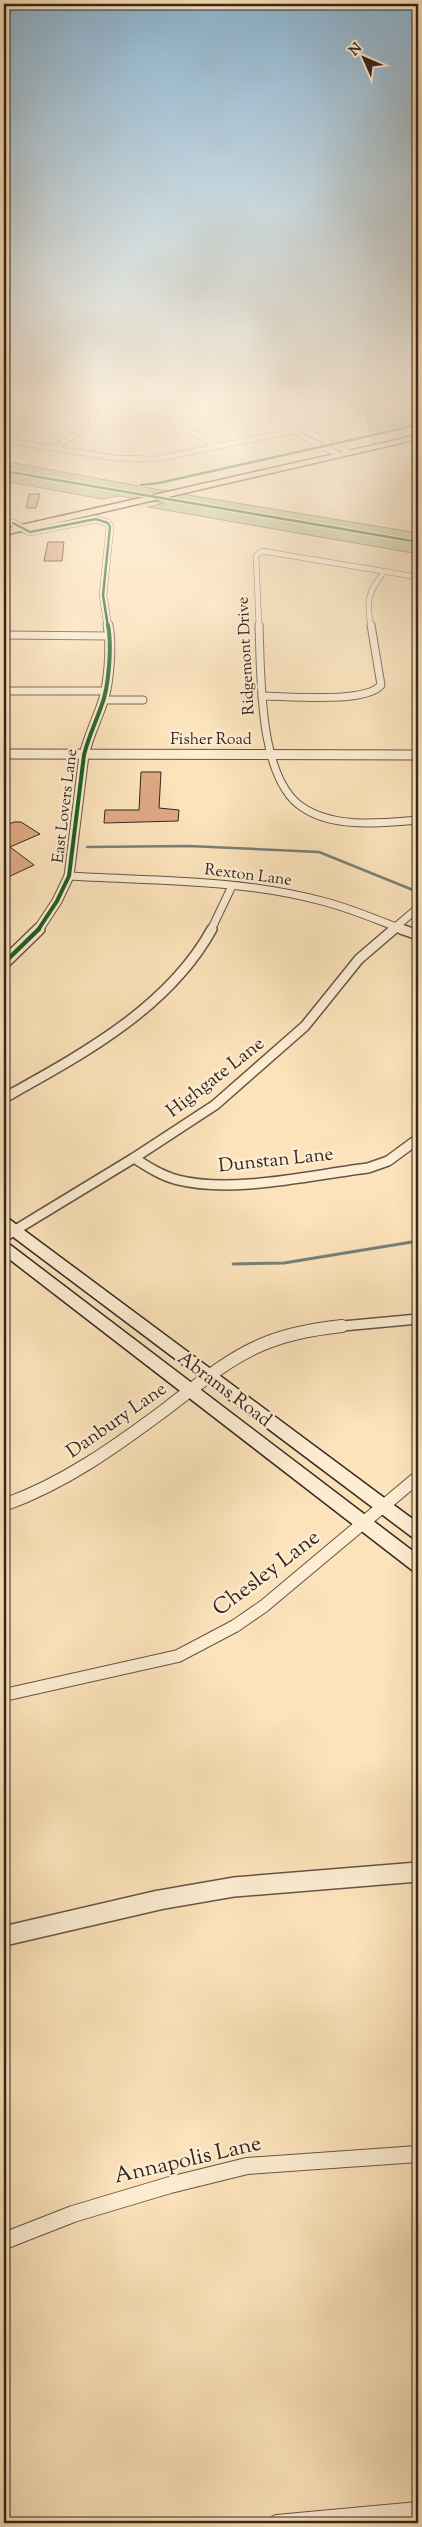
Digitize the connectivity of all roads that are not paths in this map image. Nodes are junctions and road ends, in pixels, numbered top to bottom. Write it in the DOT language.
graph roads {
  1 [pos="70,512"];
  2 [pos="81,512"];
  3 [pos="8,524"];
  4 [pos="22,528"];
  5 [pos="4,532"];
  6 [pos="385,571"];
  7 [pos="418,577"];
  8 [pos="4,635"];
  9 [pos="110,636"];
  10 [pos="4,691"];
  11 [pos="104,695"];
  12 [pos="262,696"];
  13 [pos="143,700"];
  14 [pos="4,754"];
  15 [pos="84,755"];
  16 [pos="272,755"];
  17 [pos="418,755"];
  18 [pos="418,820"];
  19 [pos="69,876"];
  20 [pos="232,886"];
  21 [pos="418,908"];
  22 [pos="396,928"];
  23 [pos="418,934"];
  24 [pos="4,963"];
  25 [pos="4,1098"];
  26 [pos="418,1139"];
  27 [pos="134,1158"];
  28 [pos="7,1230"];
  29 [pos="4,1248"];
  30 [pos="418,1319"];
  31 [pos="209,1376"];
  32 [pos="190,1391"];
  33 [pos="418,1477"];
  34 [pos="4,1504"];
  35 [pos="384,1506"];
  36 [pos="363,1523"];
  37 [pos="418,1532"];
  38 [pos="418,1565"];
  39 [pos="4,1695"];
  40 [pos="418,1872"];
  41 [pos="4,1936"];
  42 [pos="418,2154"];
  43 [pos="4,2241"];
  44 [pos="418,2510"];
  45 [pos="277,2523"];
  1 -- 3 [label="main road"];
  2 -- 4 [label="main road"];
  3 -- 4 [label="street, East Lovers Lane"];
  4 -- 5 [label="main road"];
  4 -- 9 [label="street, East Lovers Lane"];
  6 -- 7 [label="street"];
  6 -- 12 [label="street"];
  6 -- 12 [label="street, Ridgemont Drive"];
  8 -- 9 [label="street"];
  9 -- 11 [label="street, East Lovers Lane"];
  10 -- 11 [label="street"];
  11 -- 13 [label="street"];
  11 -- 15 [label="street, East Lovers Lane"];
  12 -- 16 [label="street, Ridgemont Drive"];
  14 -- 15 [label="street, Fisher Road"];
  15 -- 16 [label="street, Fisher Road"];
  15 -- 19 [label="street, East Lovers Lane"];
  16 -- 17 [label="street, Fisher Road"];
  16 -- 18 [label="street, Ridgemont Drive"];
  19 -- 20 [label="street, Rexton Lane"];
  19 -- 24 [label="street, East Lovers Lane"];
  20 -- 22 [label="street, Rexton Lane"];
  20 -- 25 [label="street"];
  21 -- 22 [label="street, Highgate Lane"];
  22 -- 23 [label="street, Rexton Lane"];
  22 -- 27 [label="street, Highgate Lane"];
  26 -- 27 [label="street, Dunstan Lane"];
  27 -- 28 [label="street, Highgate Lane"];
  28 -- 31 [label="main road, Abrams Road"];
  29 -- 32 [label="main road, Abrams Road"];
  30 -- 31 [label="street, Danbury Lane"];
  31 -- 32 [label="street, Danbury Lane"];
  31 -- 35 [label="main road, Abrams Road"];
  32 -- 34 [label="street, Danbury Lane"];
  32 -- 36 [label="main road, Abrams Road"];
  33 -- 35 [label="street, Chesley Lane"];
  35 -- 36 [label="street, Chesley Lane"];
  35 -- 37 [label="main road, Abrams Road"];
  36 -- 38 [label="main road, Abrams Road"];
  36 -- 39 [label="street, Chesley Lane"];
  40 -- 41 [label="street"];
  42 -- 43 [label="street, Annapolis Lane"];
  44 -- 45 [label="street"];
}
